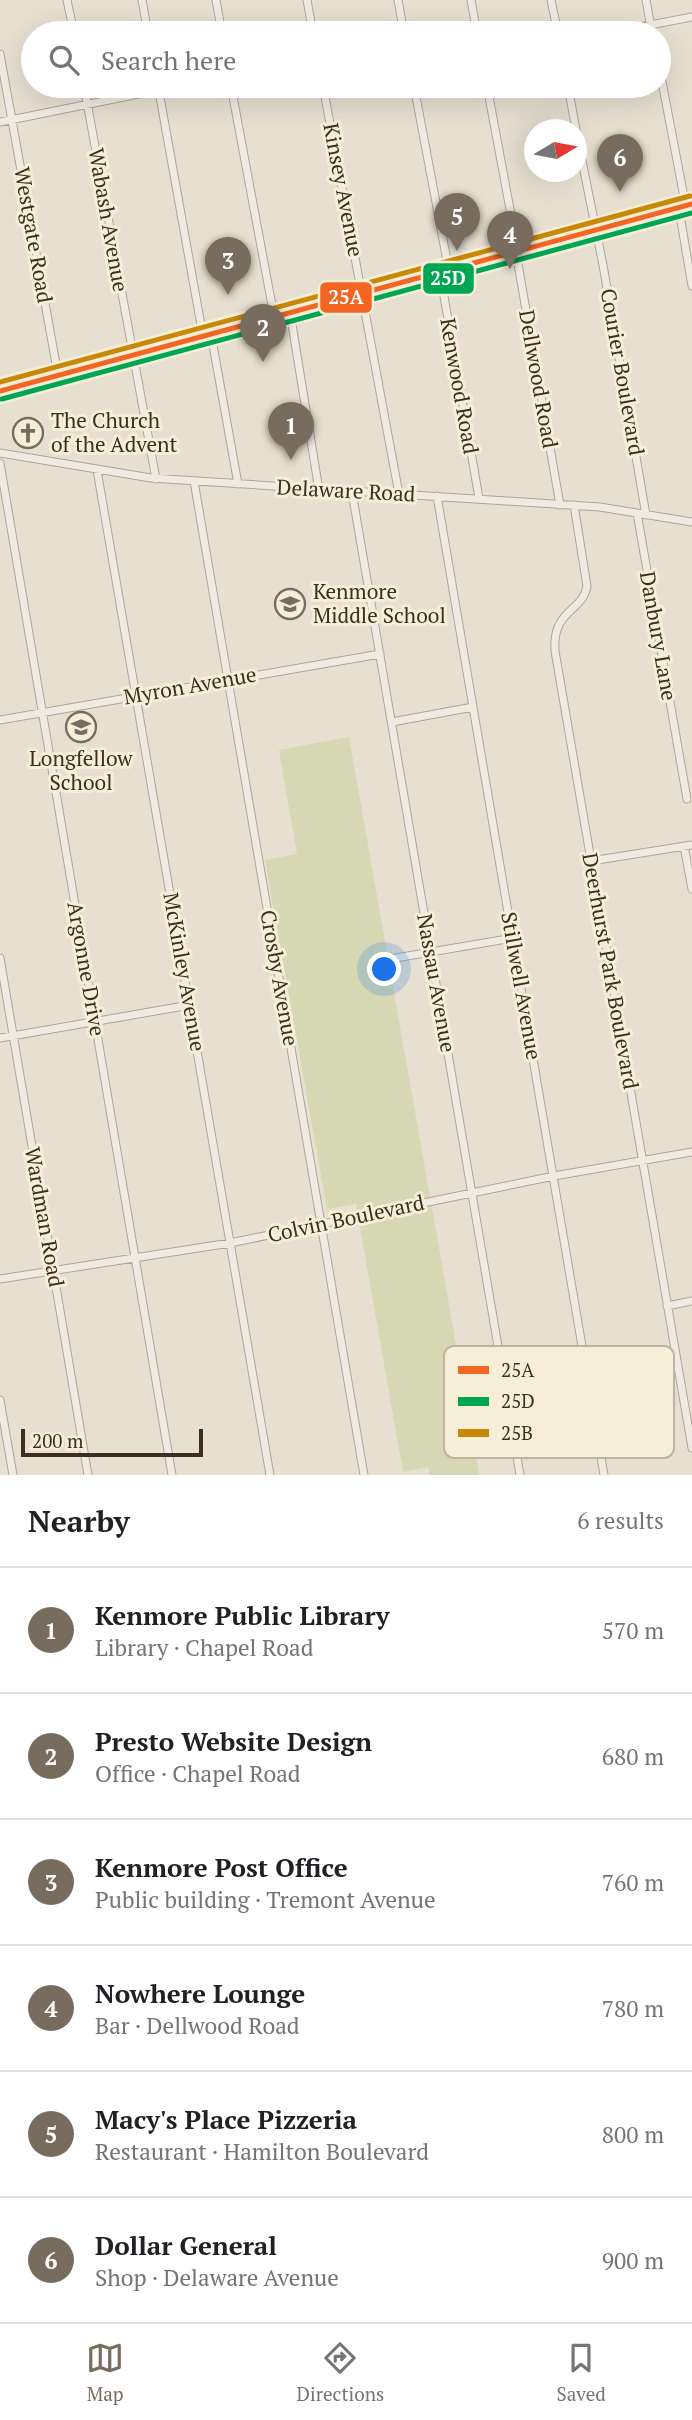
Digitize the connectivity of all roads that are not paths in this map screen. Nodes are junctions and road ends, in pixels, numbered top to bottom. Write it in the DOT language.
graph roads {
  1 [pos="67,0"];
  2 [pos="142,0"];
  3 [pos="216,0"];
  4 [pos="307,0"];
  5 [pos="398,0"];
  6 [pos="471,0"];
  7 [pos="551,0"];
  8 [pos="646,0"];
  9 [pos="692,18"];
  10 [pos="71,21"];
  11 [pos="146,21"];
  12 [pos="220,21"];
  13 [pos="311,21"];
  14 [pos="402,21"];
  15 [pos="475,21"];
  16 [pos="555,21"];
  17 [pos="650,21"];
  18 [pos="671,24"];
  19 [pos="0,54"];
  20 [pos="86,98"];
  21 [pos="114,98"];
  22 [pos="160,98"];
  23 [pos="234,98"];
  24 [pos="325,98"];
  25 [pos="416,98"];
  26 [pos="489,98"];
  27 [pos="570,98"];
  28 [pos="665,98"];
  29 [pos="87,104"];
  30 [pos="574,119"];
  31 [pos="12,120"];
  32 [pos="0,122"];
  33 [pos="586,182"];
  34 [pos="687,205"];
  35 [pos="596,230"];
  36 [pos="518,252"];
  37 [pos="444,272"];
  38 [pos="692,286"];
  39 [pos="363,293"];
  40 [pos="290,312"];
  41 [pos="274,316"];
  42 [pos="208,335"];
  43 [pos="132,354"];
  44 [pos="58,375"];
  45 [pos="0,391"];
  46 [pos="0,453"];
  47 [pos="0,463"];
  48 [pos="97,470"];
  49 [pos="156,479"];
  50 [pos="194,481"];
  51 [pos="238,484"];
  52 [pos="319,490"];
  53 [pos="352,492"];
  54 [pos="400,494"];
  55 [pos="437,496"];
  56 [pos="479,498"];
  57 [pos="560,505"];
  58 [pos="573,505"];
  59 [pos="642,514"];
  60 [pos="692,522"];
  61 [pos="380,654"];
  62 [pos="228,680"];
  63 [pos="137,696"];
  64 [pos="473,707"];
  65 [pos="42,712"];
  66 [pos="0,720"];
  67 [pos="391,722"];
  68 [pos="687,799"];
  69 [pos="688,845"];
  70 [pos="591,861"];
  71 [pos="692,888"];
  72 [pos="513,938"];
  73 [pos="431,952"];
  74 [pos="0,958"];
  75 [pos="390,959"];
  76 [pos="190,1005"];
  77 [pos="95,1022"];
  78 [pos="13,1036"];
  79 [pos="0,1038"];
  80 [pos="692,1152"];
  81 [pos="642,1161"];
  82 [pos="554,1176"];
  83 [pos="472,1192"];
  84 [pos="321,1224"];
  85 [pos="230,1243"];
  86 [pos="135,1259"];
  87 [pos="53,1272"];
  88 [pos="0,1279"];
  89 [pos="692,1301"];
  90 [pos="667,1306"];
  91 [pos="498,1346"];
  92 [pos="582,1346"];
  93 [pos="0,1399"];
  94 [pos="692,1447"];
  95 [pos="13,1475"];
  96 [pos="88,1475"];
  97 [pos="172,1475"];
  98 [pos="270,1475"];
  99 [pos="364,1475"];
  1 -- 10 [label="street"];
  2 -- 11 [label="street"];
  3 -- 12 [label="street"];
  4 -- 13 [label="street"];
  5 -- 14 [label="street"];
  6 -- 15 [label="street"];
  7 -- 16 [label="street"];
  8 -- 17 [label="street"];
  9 -- 18 [label="street"];
  19 -- 31 [label="street, Westgate Road"];
  20 -- 29 [label="street, Wabash Avenue"];
  21 -- 29 [label="street"];
  22 -- 42 [label="street"];
  23 -- 41 [label="street"];
  24 -- 39 [label="street, Kinsey Avenue"];
  25 -- 37 [label="street, Kenwood Road"];
  26 -- 36 [label="street, Dellwood Road"];
  27 -- 30 [label="street, Courier Boulevard"];
  28 -- 34 [label="street"];
  29 -- 31 [label="street"];
  29 -- 43 [label="street, Wabash Avenue"];
  31 -- 32 [label="street"];
  31 -- 44 [label="street, Westgate Road"];
  33 -- 35 [label="street, Courier Boulevard"];
  34 -- 35 [label="main road"];
  34 -- 38 [label="street"];
  35 -- 36 [label="main road"];
  35 -- 59 [label="street, Courier Boulevard"];
  36 -- 37 [label="main road"];
  36 -- 57 [label="street, Dellwood Road"];
  37 -- 39 [label="main road"];
  37 -- 56 [label="street, Kenwood Road"];
  39 -- 40 [label="main road"];
  39 -- 54 [label="street, Kinsey Avenue"];
  40 -- 41 [label="main road"];
  40 -- 52 [label="street"];
  41 -- 42 [label="main road"];
  42 -- 43 [label="main road"];
  42 -- 51 [label="street"];
  43 -- 44 [label="main road"];
  43 -- 49 [label="street, Wabash Avenue"];
  44 -- 45 [label="main road"];
  46 -- 48 [label="street, Delaware Road"];
  47 -- 65 [label="street, Argonne Drive"];
  48 -- 49 [label="street, Delaware Road"];
  48 -- 63 [label="street, McKinley Avenue"];
  49 -- 50 [label="street, Delaware Road"];
  50 -- 51 [label="street, Delaware Road"];
  50 -- 62 [label="street, Crosby Avenue"];
  51 -- 52 [label="street, Delaware Road"];
  52 -- 53 [label="street, Delaware Road"];
  53 -- 54 [label="street, Delaware Road"];
  53 -- 61 [label="street, Nassau Avenue"];
  54 -- 55 [label="street, Delaware Road"];
  55 -- 56 [label="street, Delaware Road"];
  55 -- 64 [label="street, Stillwell Avenue"];
  56 -- 57 [label="street, Delaware Road"];
  57 -- 58 [label="street, Delaware Road"];
  58 -- 59 [label="street, Delaware Road"];
  58 -- 70 [label="street, Deerhurst Park Boulevard"];
  59 -- 60 [label="street, Delaware Road"];
  59 -- 68 [label="street, Danbury Lane"];
  61 -- 62 [label="street, Myron Avenue"];
  61 -- 67 [label="street, Nassau Avenue"];
  62 -- 63 [label="street, Myron Avenue"];
  62 -- 84 [label="street, Crosby Avenue"];
  63 -- 65 [label="street, Myron Avenue"];
  63 -- 76 [label="street, McKinley Avenue"];
  64 -- 67 [label="street"];
  64 -- 72 [label="street, Stillwell Avenue"];
  65 -- 66 [label="street, Myron Avenue"];
  65 -- 77 [label="street, Argonne Drive"];
  67 -- 73 [label="street, Nassau Avenue"];
  69 -- 70 [label="street"];
  69 -- 71 [label="street"];
  70 -- 81 [label="street, Deerhurst Park Boulevard"];
  72 -- 73 [label="street"];
  72 -- 82 [label="street, Stillwell Avenue"];
  73 -- 75 [label="street"];
  73 -- 83 [label="street, Nassau Avenue"];
  74 -- 78 [label="street, Wardman Road"];
  76 -- 77 [label="street"];
  76 -- 85 [label="street, McKinley Avenue"];
  77 -- 78 [label="street"];
  77 -- 86 [label="street, Argonne Drive"];
  78 -- 79 [label="street"];
  78 -- 87 [label="street, Wardman Road"];
  80 -- 81 [label="street, Colvin Boulevard"];
  81 -- 82 [label="street, Colvin Boulevard"];
  81 -- 90 [label="street, Deerhurst Park Boulevard"];
  82 -- 83 [label="street, Colvin Boulevard"];
  82 -- 92 [label="street, Stillwell Avenue"];
  83 -- 84 [label="street, Colvin Boulevard"];
  83 -- 91 [label="street, Nassau Avenue"];
  84 -- 85 [label="street, Colvin Boulevard"];
  84 -- 99 [label="street, Crosby Avenue"];
  85 -- 86 [label="street, Colvin Boulevard"];
  85 -- 98 [label="street, McKinley Avenue"];
  86 -- 87 [label="street, Colvin Boulevard"];
  86 -- 97 [label="street, Argonne Drive"];
  87 -- 88 [label="street, Colvin Boulevard"];
  87 -- 96 [label="street, Wardman Road"];
  89 -- 90 [label="street"];
  90 -- 94 [label="street, Deerhurst Park Boulevard"];
  93 -- 95 [label="street"];
}
